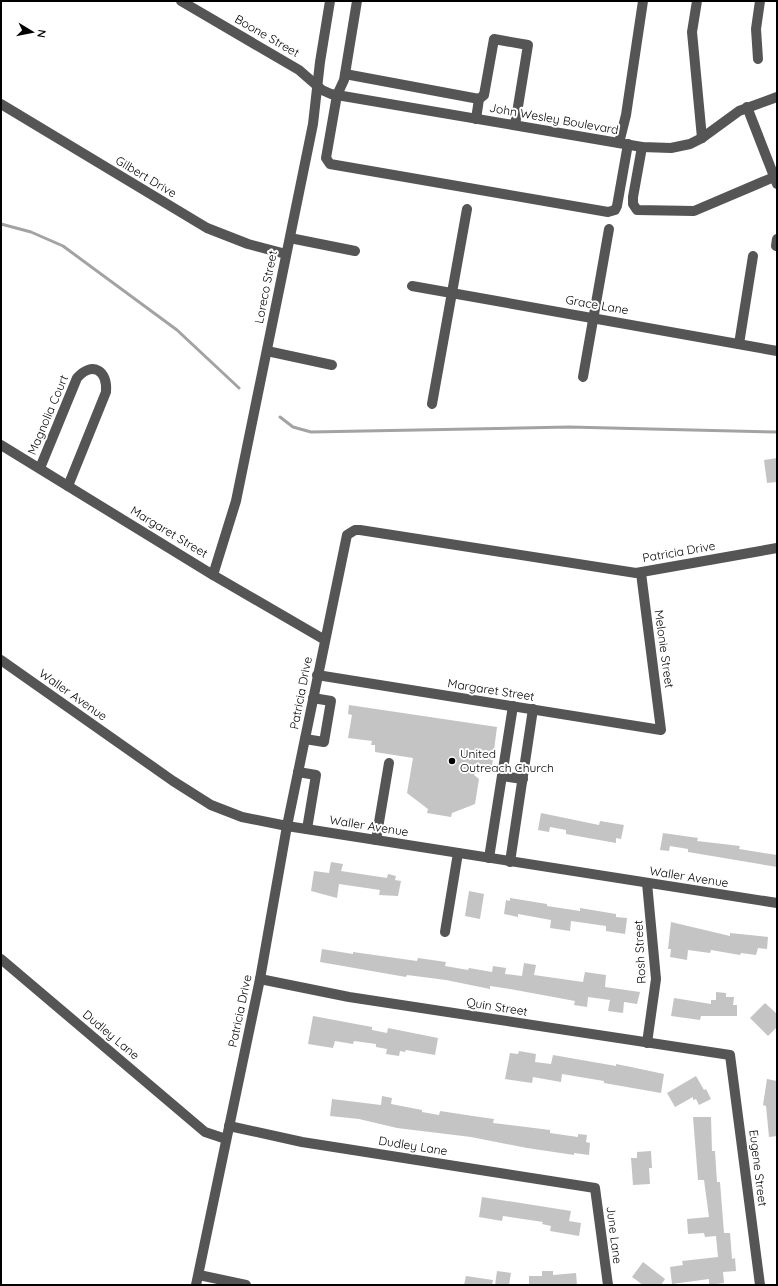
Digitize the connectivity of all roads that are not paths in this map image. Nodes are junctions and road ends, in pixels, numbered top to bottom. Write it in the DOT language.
graph roads {
  1 [pos="181,1"];
  2 [pos="330,1"];
  3 [pos="357,1"];
  4 [pos="643,1"];
  5 [pos="696,1"];
  6 [pos="760,1"];
  7 [pos="758,59"];
  8 [pos="345,74"];
  9 [pos="317,86"];
  10 [pos="337,95"];
  11 [pos="777,97"];
  12 [pos="479,100"];
  13 [pos="1,104"];
  14 [pos="747,107"];
  15 [pos="476,119"];
  16 [pos="515,125"];
  17 [pos="702,138"];
  18 [pos="624,144"];
  19 [pos="642,147"];
  20 [pos="775,181"];
  21 [pos="467,209"];
  22 [pos="609,229"];
  23 [pos="290,238"];
  24 [pos="355,251"];
  25 [pos="286,254"];
  26 [pos="754,256"];
  27 [pos="412,286"];
  28 [pos="452,293"];
  29 [pos="594,317"];
  30 [pos="739,344"];
  31 [pos="267,351"];
  32 [pos="777,351"];
  33 [pos="332,365"];
  34 [pos="583,377"];
  35 [pos="432,404"];
  36 [pos="1,445"];
  37 [pos="40,468"];
  38 [pos="68,486"];
  39 [pos="777,548"];
  40 [pos="640,573"];
  41 [pos="213,575"];
  42 [pos="325,640"];
  43 [pos="1,660"];
  44 [pos="317,675"];
  45 [pos="313,698"];
  46 [pos="513,706"];
  47 [pos="533,709"];
  48 [pos="661,730"];
  49 [pos="305,739"];
  50 [pos="389,763"];
  51 [pos="298,772"];
  52 [pos="502,776"];
  53 [pos="522,779"];
  54 [pos="288,826"];
  55 [pos="307,829"];
  56 [pos="376,840"];
  57 [pos="458,853"];
  58 [pos="489,858"];
  59 [pos="510,862"];
  60 [pos="647,883"];
  61 [pos="777,903"];
  62 [pos="445,932"];
  63 [pos="1,959"];
  64 [pos="260,979"];
  65 [pos="647,1043"];
  66 [pos="730,1055"];
  67 [pos="229,1126"];
  68 [pos="226,1139"];
  69 [pos="595,1188"];
  70 [pos="199,1275"];
  71 [pos="196,1285"];
  72 [pos="246,1285"];
  73 [pos="608,1285"];
  74 [pos="760,1285"];
  1 -- 9 [label="street, Boone Street"];
  2 -- 9 [label="street, Loreco Street"];
  3 -- 8 [label="street"];
  4 -- 18 [label="street"];
  5 -- 17 [label="street"];
  6 -- 7 [label="street"];
  8 -- 10 [label="street"];
  8 -- 12 [label="street"];
  9 -- 10 [label="street, John Wesley Boulevard"];
  9 -- 23 [label="street, Loreco Street"];
  10 -- 15 [label="street, John Wesley Boulevard"];
  10 -- 18 [label="street"];
  11 -- 14 [label="street, John Wesley Boulevard"];
  12 -- 15 [label="street"];
  12 -- 16 [label="street"];
  13 -- 25 [label="street, Gilbert Drive"];
  14 -- 17 [label="street, John Wesley Boulevard"];
  14 -- 20 [label="street"];
  15 -- 16 [label="street, John Wesley Boulevard"];
  16 -- 18 [label="street, John Wesley Boulevard"];
  17 -- 19 [label="street, John Wesley Boulevard"];
  18 -- 19 [label="street, John Wesley Boulevard"];
  19 -- 20 [label="street"];
  21 -- 28 [label="street"];
  22 -- 29 [label="street"];
  23 -- 24 [label="street"];
  23 -- 25 [label="street, Loreco Street"];
  25 -- 31 [label="street, Loreco Street"];
  26 -- 30 [label="street"];
  27 -- 28 [label="street, Grace Lane"];
  28 -- 29 [label="street, Grace Lane"];
  28 -- 35 [label="street"];
  29 -- 30 [label="street, Grace Lane"];
  29 -- 34 [label="street"];
  30 -- 32 [label="street, Grace Lane"];
  31 -- 33 [label="street"];
  31 -- 41 [label="street, Loreco Street"];
  36 -- 37 [label="street, Margaret Street"];
  37 -- 38 [label="street, Margaret Street"];
  37 -- 38 [label="street, Magnolia Court"];
  38 -- 41 [label="street, Margaret Street"];
  39 -- 40 [label="street, Patricia Drive"];
  40 -- 42 [label="street, Patricia Drive"];
  40 -- 48 [label="street, Melonie Street"];
  41 -- 42 [label="street, Margaret Street"];
  42 -- 44 [label="street, Patricia Drive"];
  43 -- 54 [label="street, Waller Avenue"];
  44 -- 45 [label="street, Patricia Drive"];
  44 -- 46 [label="street, Margaret Street"];
  45 -- 49 [label="street, Patricia Drive"];
  45 -- 49 [label="street"];
  46 -- 47 [label="street, Margaret Street"];
  46 -- 52 [label="street"];
  47 -- 48 [label="street, Margaret Street"];
  47 -- 53 [label="street"];
  49 -- 51 [label="street, Patricia Drive"];
  50 -- 56 [label="street"];
  51 -- 54 [label="street, Patricia Drive"];
  51 -- 55 [label="street"];
  52 -- 53 [label="street"];
  52 -- 58 [label="street"];
  53 -- 59 [label="street"];
  54 -- 55 [label="street, Waller Avenue"];
  54 -- 64 [label="street, Patricia Drive"];
  55 -- 56 [label="street, Waller Avenue"];
  56 -- 57 [label="street, Waller Avenue"];
  57 -- 58 [label="street, Waller Avenue"];
  57 -- 62 [label="street"];
  58 -- 59 [label="street, Waller Avenue"];
  59 -- 60 [label="street, Waller Avenue"];
  60 -- 61 [label="street, Waller Avenue"];
  60 -- 65 [label="street, Rosh Street"];
  63 -- 68 [label="street, Dudley Lane"];
  64 -- 65 [label="street, Quin Street"];
  64 -- 67 [label="street, Patricia Drive"];
  65 -- 66 [label="street, Quin Street"];
  66 -- 74 [label="street, Eugene Street"];
  67 -- 68 [label="street, Patricia Drive"];
  67 -- 69 [label="street, Dudley Lane"];
  68 -- 70 [label="street, Patricia Drive"];
  69 -- 73 [label="street, June Lane"];
  70 -- 71 [label="street, Patricia Drive"];
  70 -- 72 [label="street"];
}
